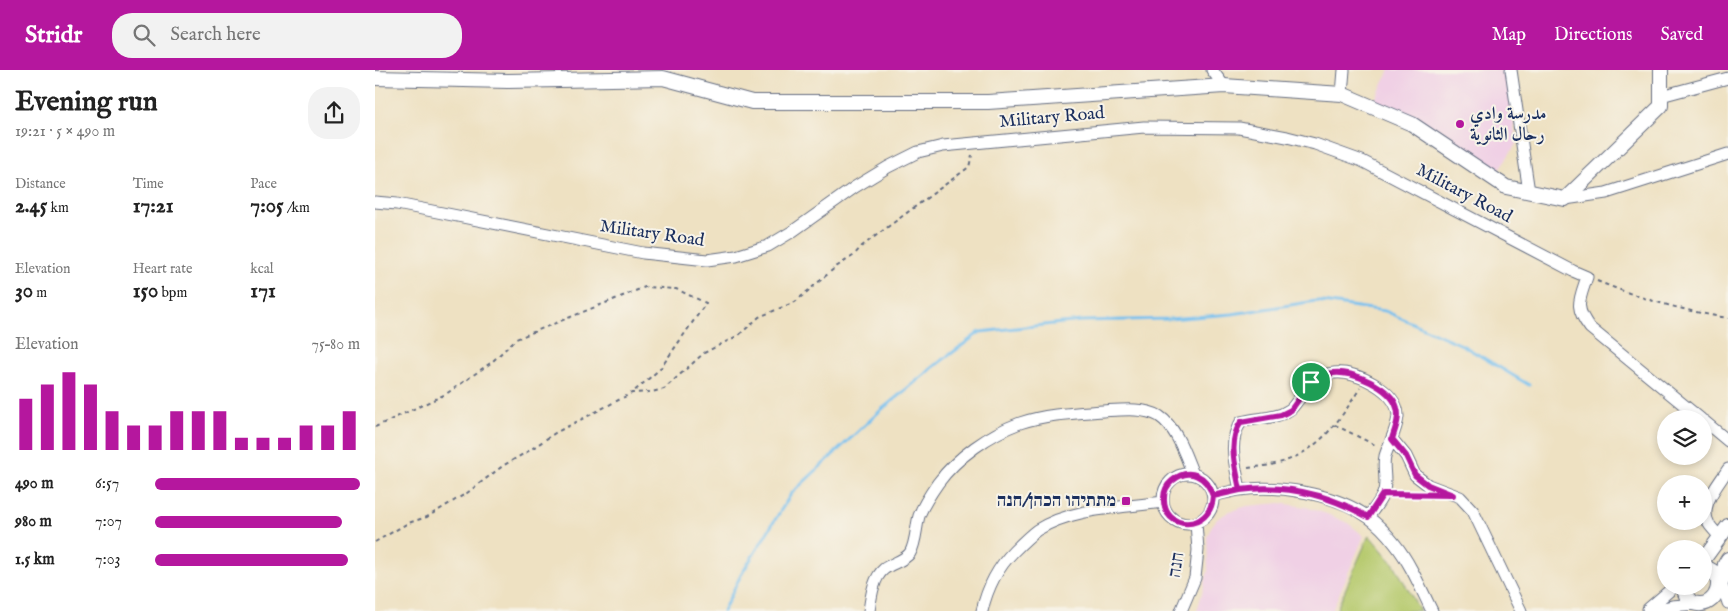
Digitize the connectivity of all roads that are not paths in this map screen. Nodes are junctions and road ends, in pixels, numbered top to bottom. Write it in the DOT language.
graph roads {
  1 [pos="1213,70"];
  2 [pos="1344,70"];
  3 [pos="1511,70"];
  4 [pos="1661,70"];
  5 [pos="443,75"];
  6 [pos="375,78"];
  7 [pos="1728,78"];
  8 [pos="1224,86"];
  9 [pos="1342,94"];
  10 [pos="1661,96"];
  11 [pos="1728,154"];
  12 [pos="1529,192"];
  13 [pos="1565,199"];
  14 [pos="375,202"];
  15 [pos="1690,410"];
  16 [pos="1712,428"];
  17 [pos="1392,439"];
  18 [pos="1728,441"];
  19 [pos="1728,469"];
  20 [pos="1193,474"];
  21 [pos="1240,490"];
  22 [pos="1213,496"];
  23 [pos="1163,502"];
  24 [pos="1368,517"];
  25 [pos="1195,523"];
  26 [pos="1724,532"];
  27 [pos="1712,549"];
  28 [pos="1728,559"];
  29 [pos="1712,570"];
  30 [pos="1723,584"];
  31 [pos="1664,595"];
  32 [pos="1686,595"];
  33 [pos="1728,603"];
  34 [pos="1702,607"];
  35 [pos="869,611"];
  36 [pos="982,611"];
  37 [pos="1181,611"];
  38 [pos="1432,611"];
  39 [pos="1521,611"];
  40 [pos="1645,611"];
  41 [pos="1651,611"];
  1 -- 8 [label="street"];
  2 -- 9 [label="street"];
  3 -- 12 [label="street"];
  4 -- 10 [label="street"];
  5 -- 6 [label="street"];
  5 -- 8 [label="street"];
  7 -- 10 [label="street"];
  8 -- 9 [label="street"];
  9 -- 12 [label="street"];
  10 -- 13 [label="street"];
  11 -- 13 [label="street"];
  12 -- 13 [label="street"];
  14 -- 15 [label="street, Military Road"];
  16 -- 18 [label="street"];
  17 -- 21 [label="street"];
  17 -- 24 [label="street"];
  17 -- 39 [label="street"];
  19 -- 26 [label="street"];
  20 -- 22 [label="street"];
  20 -- 23 [label="street"];
  20 -- 35 [label="street"];
  21 -- 22 [label="street"];
  21 -- 24 [label="street"];
  22 -- 25 [label="street"];
  23 -- 25 [label="street"];
  23 -- 36 [label="street"];
  24 -- 38 [label="street"];
  25 -- 37 [label="street, חנה"];
  26 -- 27 [label="street"];
  28 -- 30 [label="street"];
  29 -- 30 [label="street"];
  30 -- 33 [label="street"];
  30 -- 34 [label="street"];
  31 -- 40 [label="street"];
  32 -- 34 [label="street"];
  34 -- 41 [label="street"];
}
